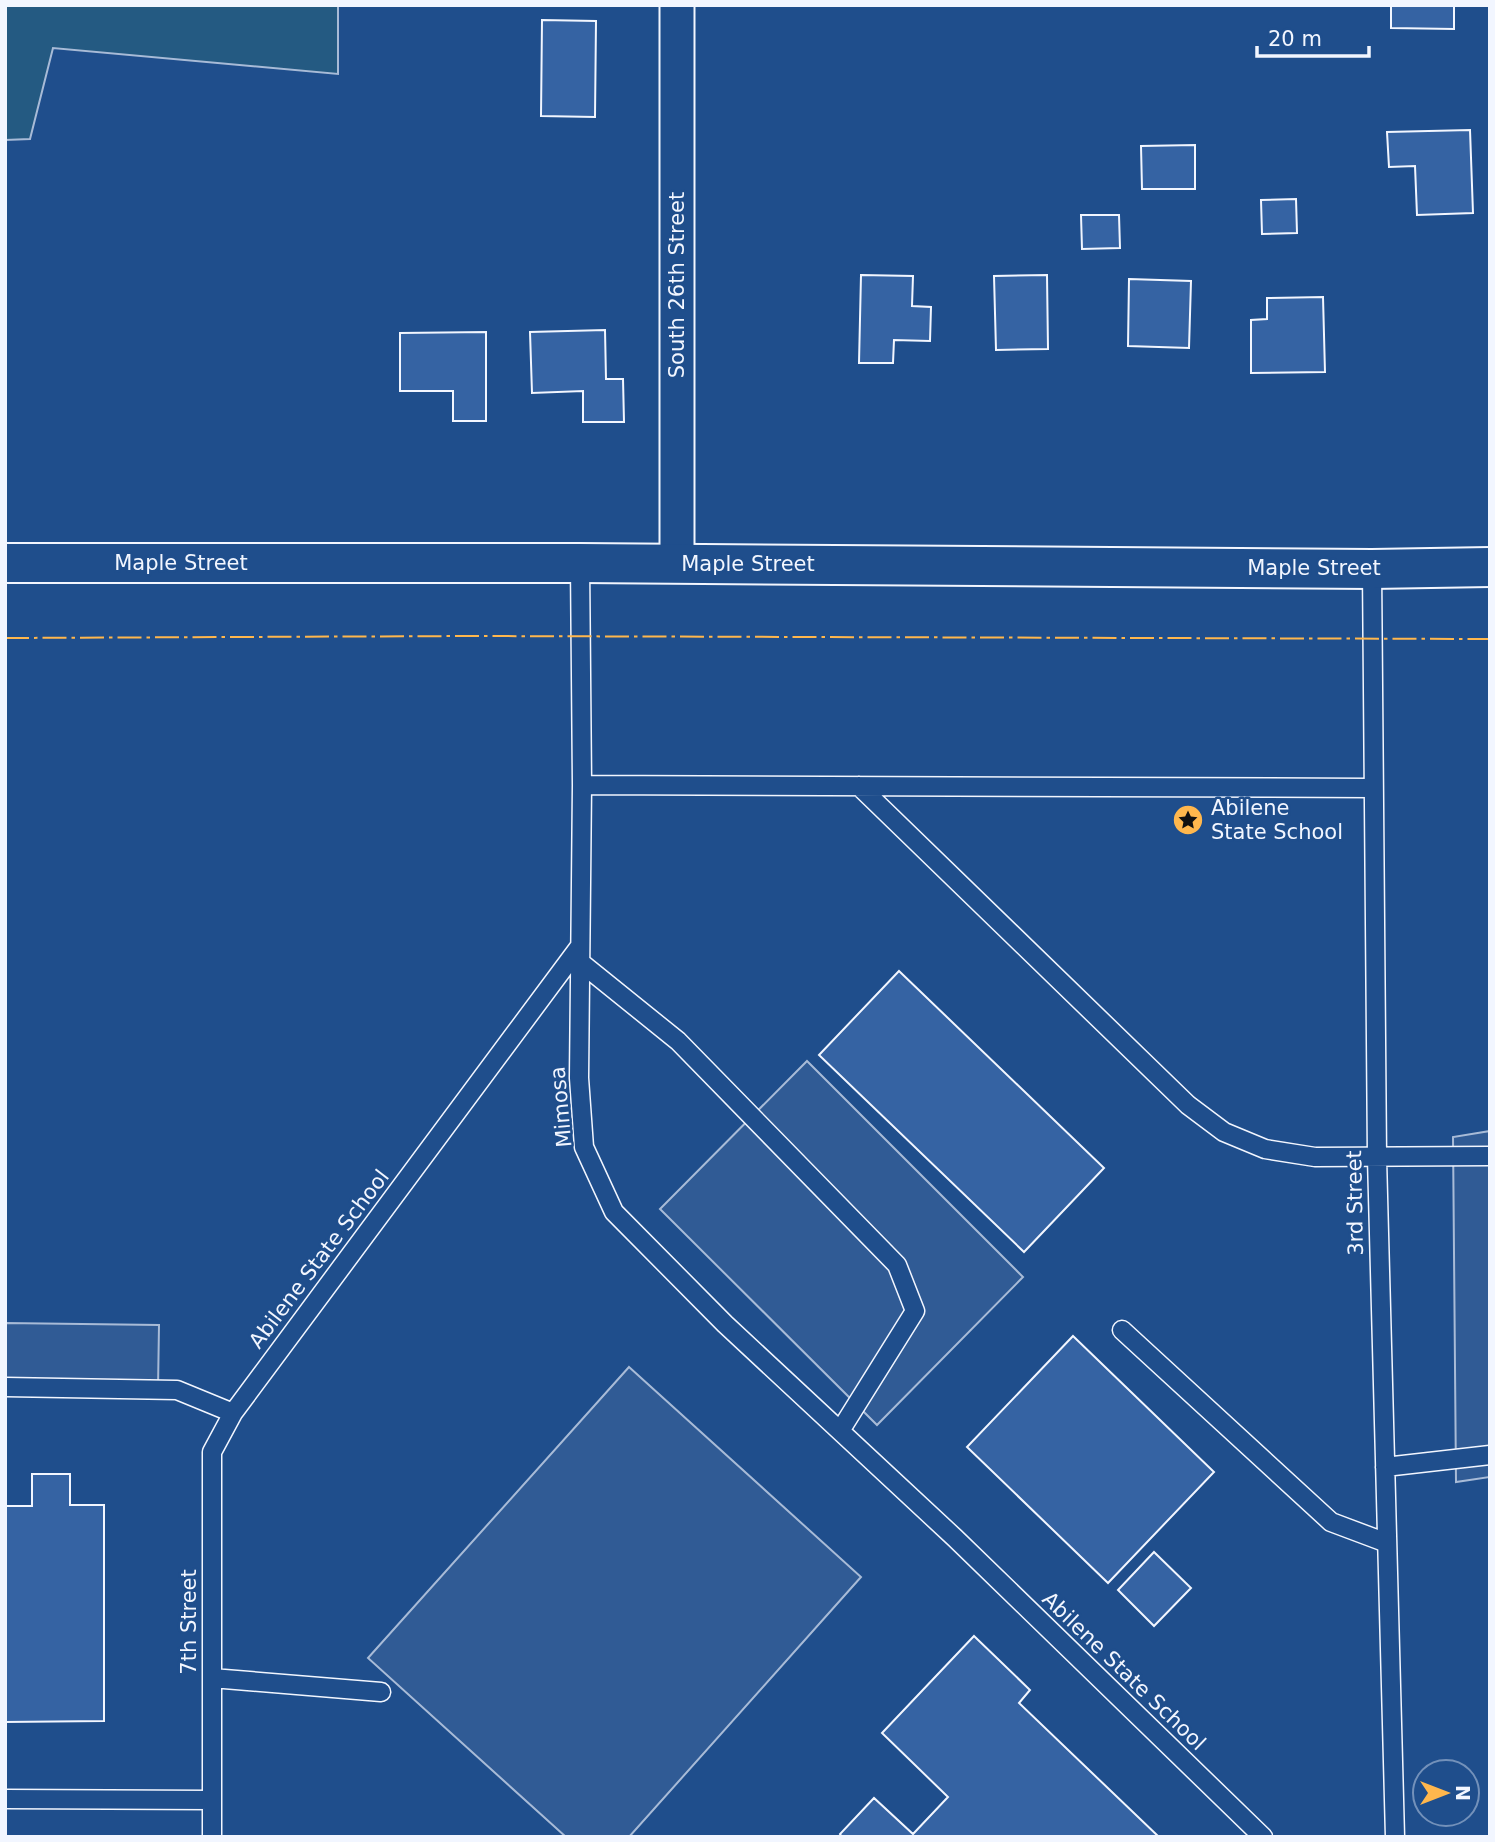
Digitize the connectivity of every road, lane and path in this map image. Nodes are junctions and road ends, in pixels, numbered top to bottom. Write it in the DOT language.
graph roads {
  1 [pos="677,5"];
  2 [pos="5,563"];
  3 [pos="580,563"];
  4 [pos="677,564"];
  5 [pos="1490,567"];
  6 [pos="1373,569"];
  7 [pos="582,785"];
  8 [pos="859,786"];
  9 [pos="1373,788"];
  10 [pos="580,954"];
  11 [pos="1490,1156"];
  12 [pos="1377,1158"];
  13 [pos="1122,1330"];
  14 [pos="5,1387"];
  15 [pos="233,1413"];
  16 [pos="840,1431"];
  17 [pos="1490,1455"];
  18 [pos="1385,1467"];
  19 [pos="955,1538"];
  20 [pos="1387,1543"];
  21 [pos="212,1678"];
  22 [pos="381,1692"];
  23 [pos="5,1799"];
  24 [pos="212,1800"];
  25 [pos="212,1837"];
  26 [pos="1263,1837"];
  27 [pos="1395,1837"];
  1 -- 4 [label="street, South 26th Street"];
  2 -- 3 [label="main road, Maple Street"];
  3 -- 4 [label="main road, Maple Street"];
  3 -- 7 [label="lane, Mimosa"];
  4 -- 6 [label="main road, Maple Street"];
  5 -- 6 [label="main road, Maple Street"];
  6 -- 9 [label="lane, 3rd Street"];
  7 -- 8 [label="lane"];
  7 -- 10 [label="lane, Mimosa"];
  8 -- 9 [label="lane"];
  8 -- 12 [label="lane"];
  9 -- 12 [label="lane, 3rd Street"];
  10 -- 15 [label="lane, Abilene State School"];
  10 -- 16 [label="lane, Mimosa"];
  10 -- 16 [label="lane"];
  11 -- 12 [label="lane"];
  12 -- 18 [label="lane, 3rd Street"];
  13 -- 20 [label="lane"];
  14 -- 15 [label="lane"];
  15 -- 21 [label="lane, 7th Street"];
  16 -- 19 [label="lane, Mimosa"];
  17 -- 18 [label="lane"];
  18 -- 20 [label="lane, 3rd Street"];
  19 -- 26 [label="lane, Abilene State School"];
  20 -- 27 [label="lane, 3rd Street"];
  21 -- 22 [label="lane"];
  21 -- 24 [label="lane, 7th Street"];
  23 -- 24 [label="lane"];
  24 -- 25 [label="lane, 7th Street"];
}
